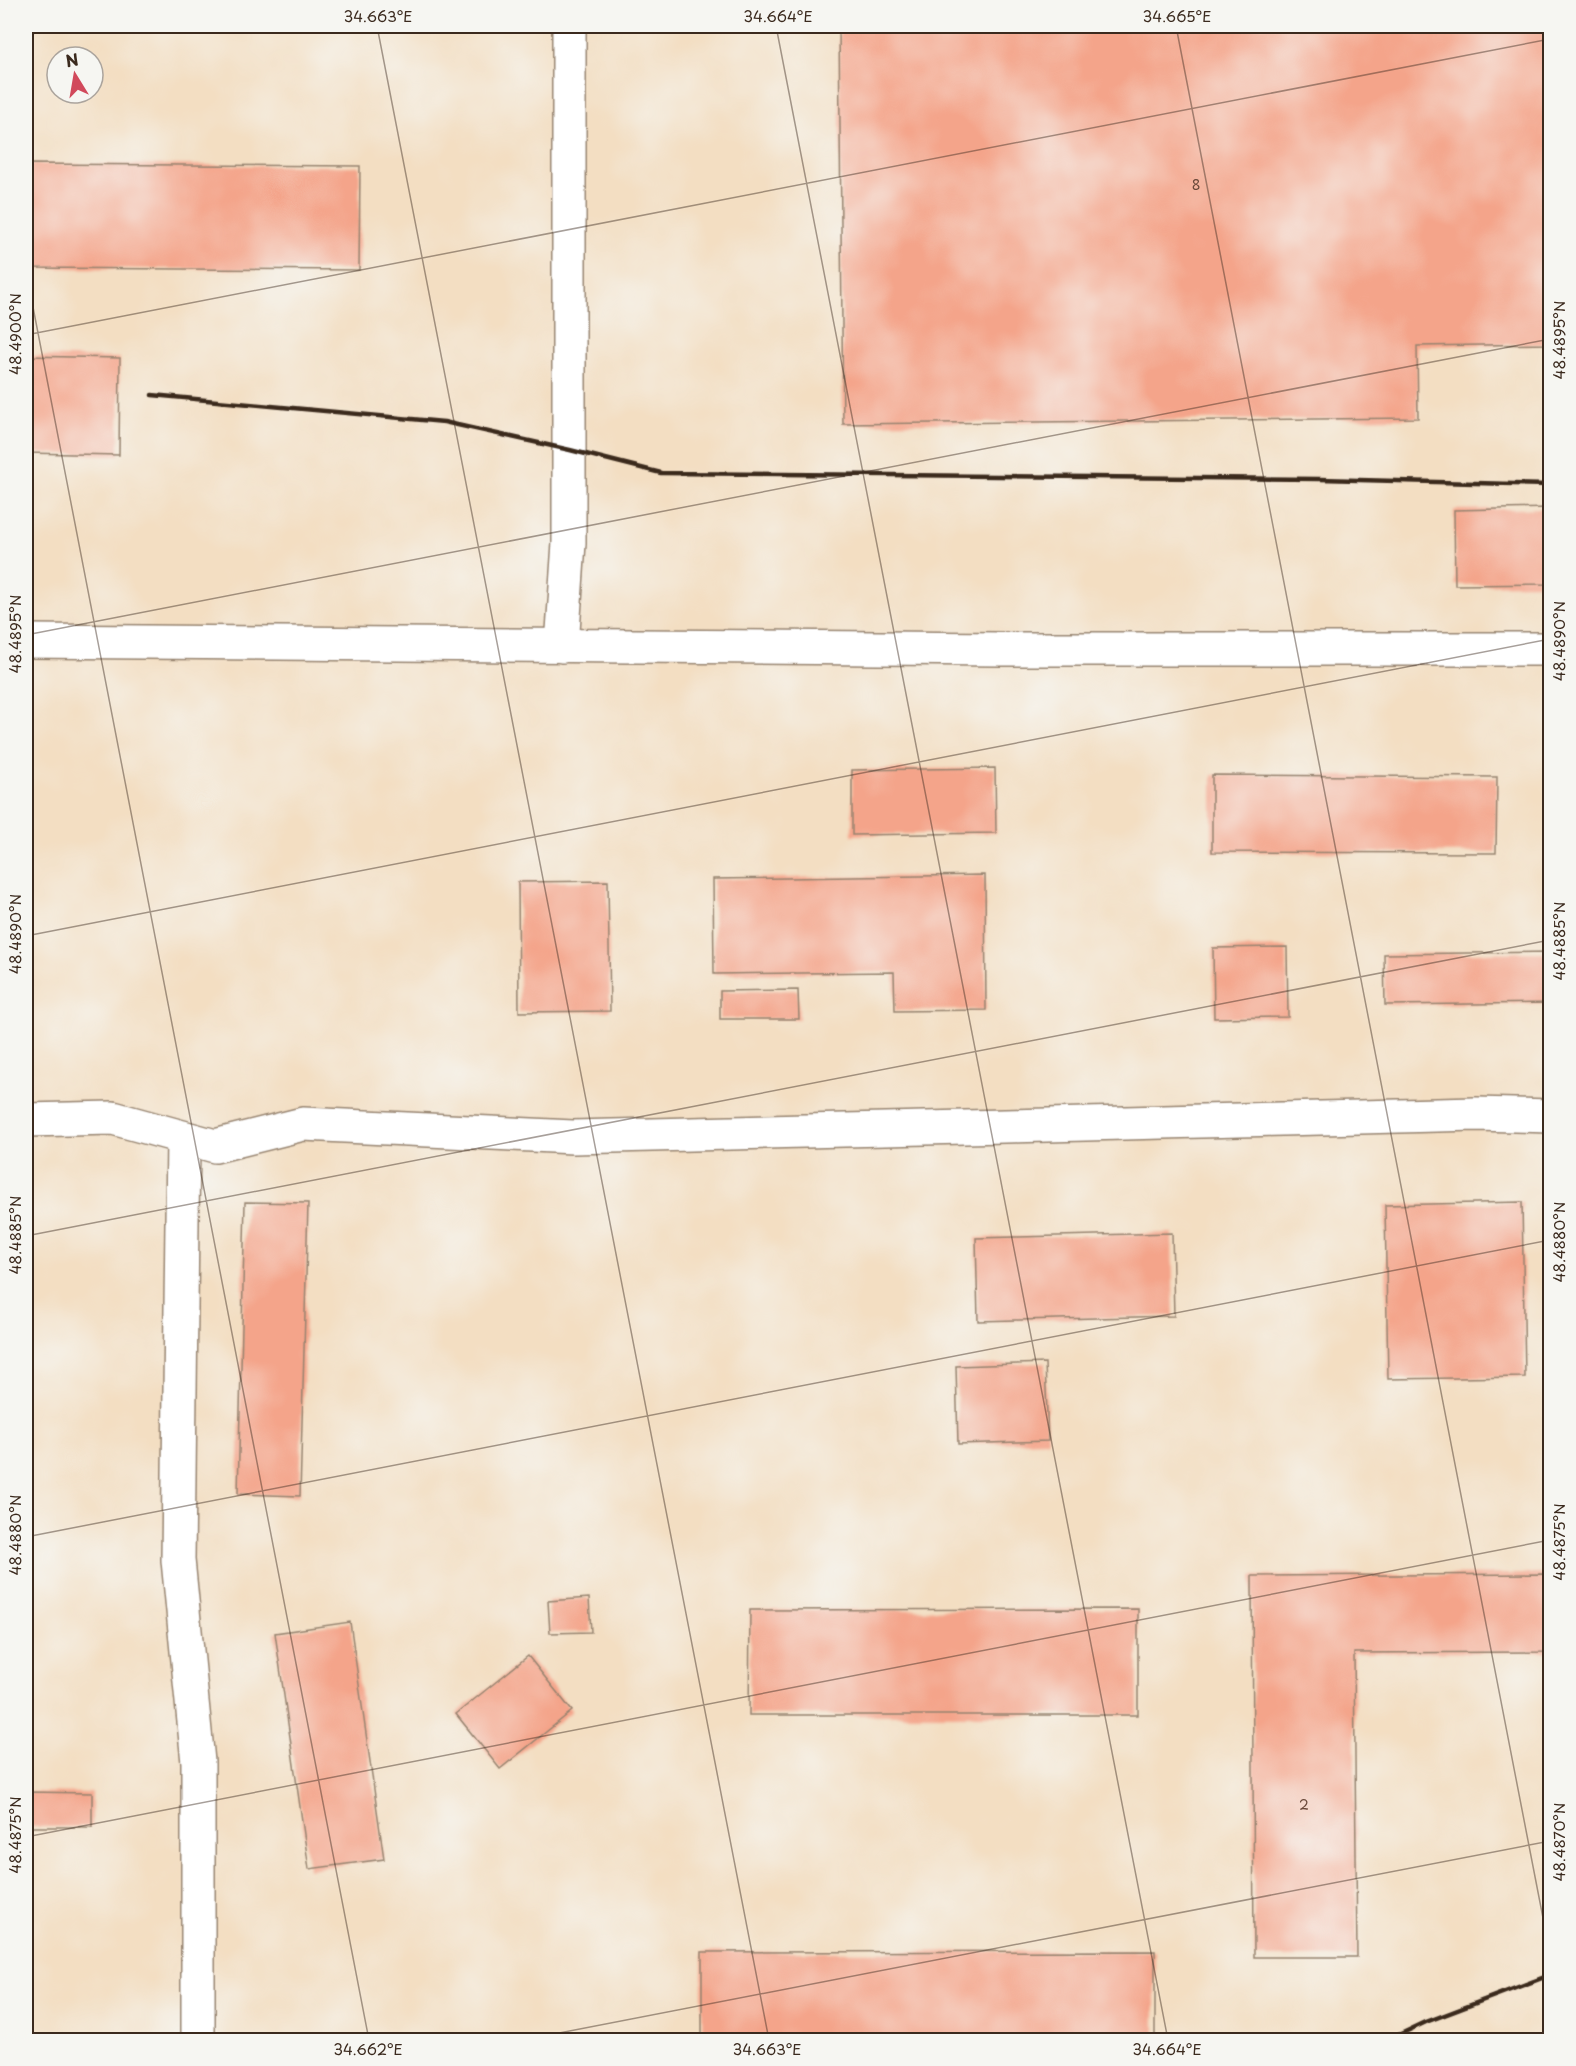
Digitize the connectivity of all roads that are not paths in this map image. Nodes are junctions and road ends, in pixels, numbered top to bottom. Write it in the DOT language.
graph roads {
  1 [pos="569,26"];
  2 [pos="26,641"];
  3 [pos="562,646"];
  4 [pos="1551,649"];
  5 [pos="1551,1116"];
  6 [pos="26,1120"];
  7 [pos="183,1138"];
  8 [pos="198,2040"];
  1 -- 3 [label="street"];
  2 -- 3 [label="street"];
  3 -- 4 [label="street"];
  5 -- 7 [label="street"];
  6 -- 7 [label="street"];
  7 -- 8 [label="street"];
}
